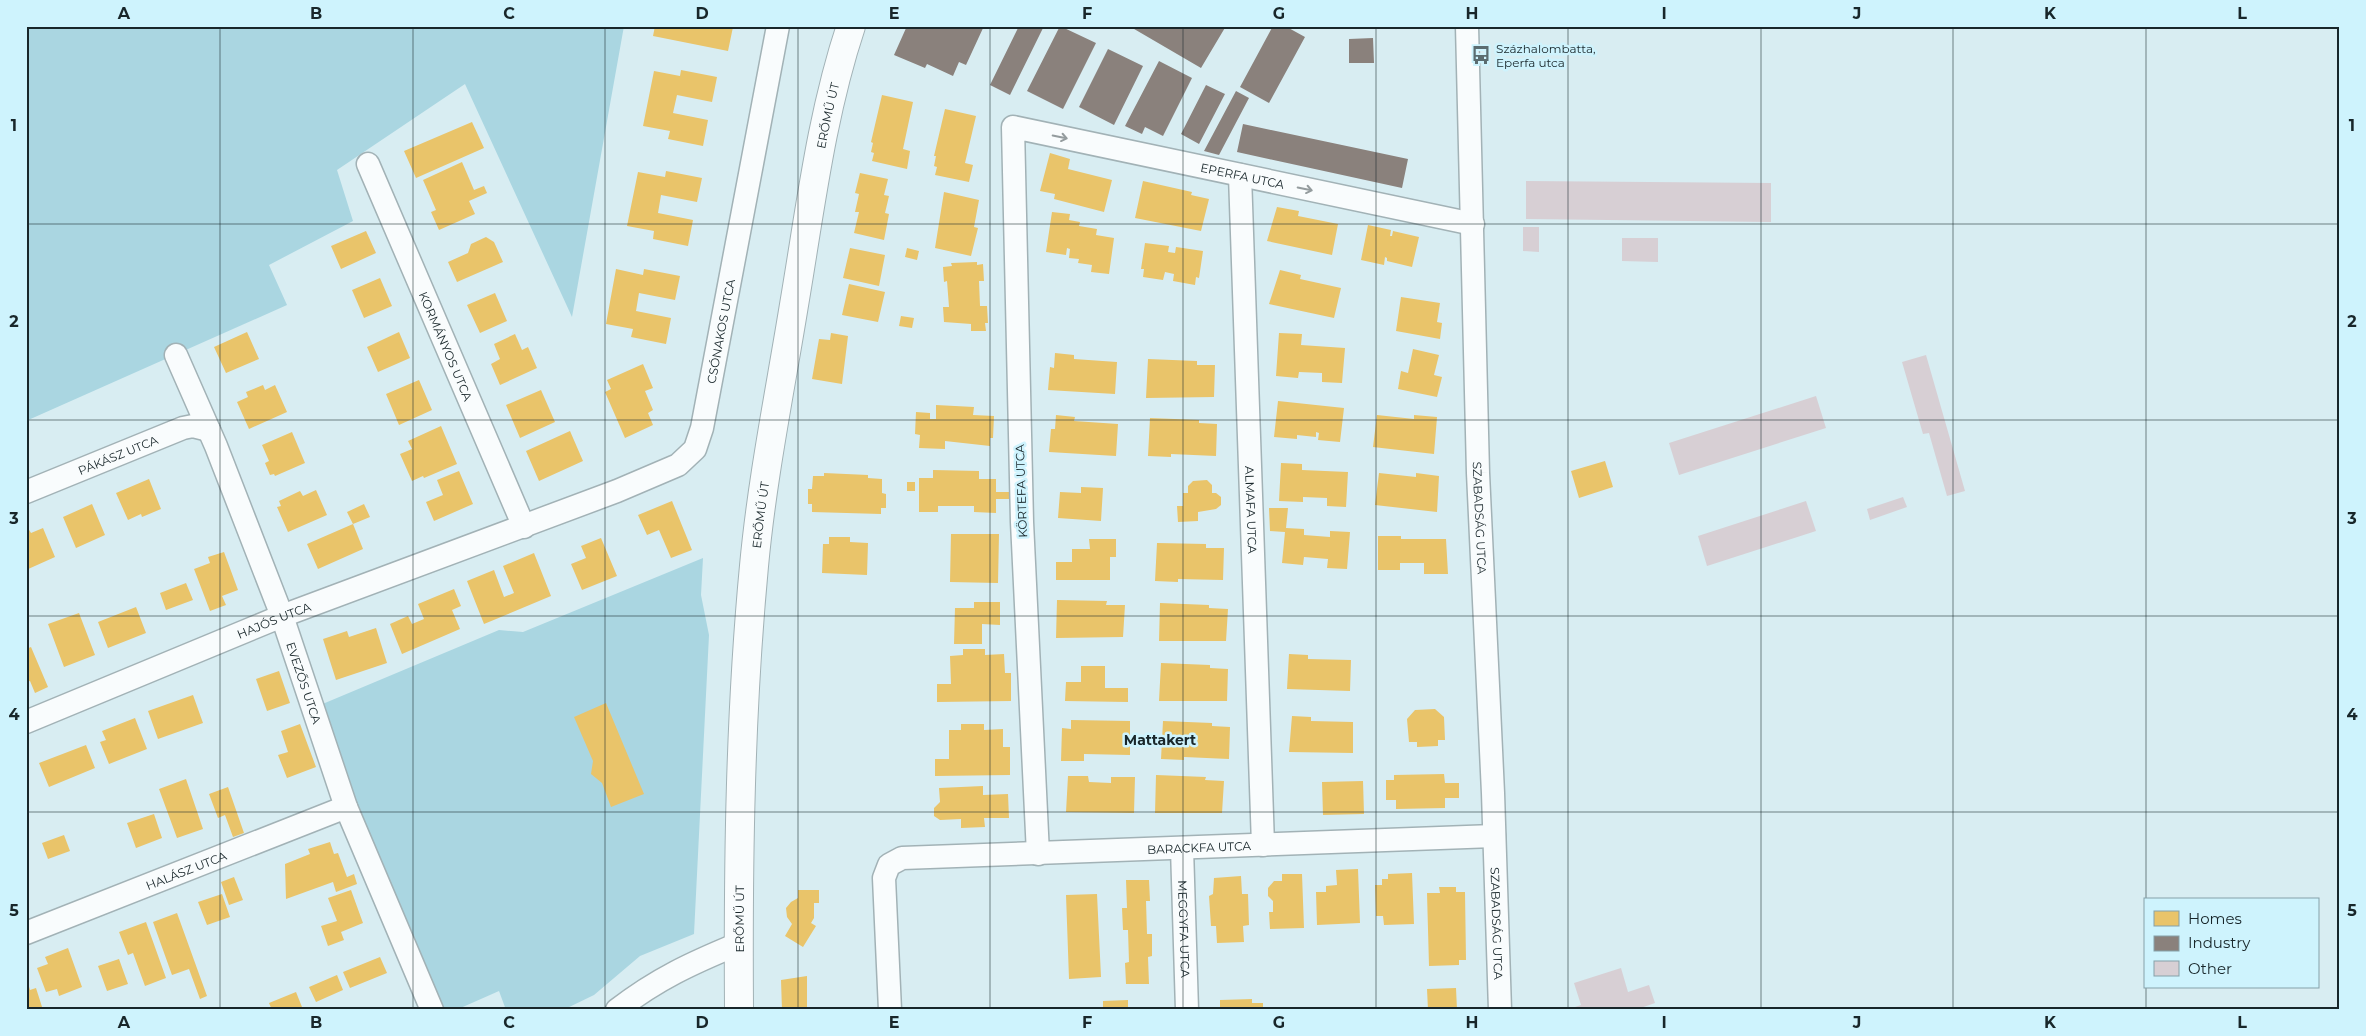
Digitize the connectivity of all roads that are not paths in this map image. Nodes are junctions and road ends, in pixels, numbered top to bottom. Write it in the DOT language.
graph roads {
  1 [pos="778,26"];
  2 [pos="851,26"];
  3 [pos="1467,26"];
  4 [pos="1013,127"];
  5 [pos="368,164"];
  6 [pos="1240,176"];
  7 [pos="1473,224"];
  8 [pos="176,355"];
  9 [pos="209,430"];
  10 [pos="26,492"];
  11 [pos="524,527"];
  12 [pos="282,616"];
  13 [pos="26,722"];
  14 [pos="346,807"];
  15 [pos="1494,836"];
  16 [pos="1263,845"];
  17 [pos="1182,848"];
  18 [pos="1038,854"];
  19 [pos="26,933"];
  20 [pos="738,944"];
  21 [pos="432,1010"];
  22 [pos="617,1010"];
  23 [pos="739,1010"];
  24 [pos="890,1010"];
  25 [pos="1187,1010"];
  26 [pos="1500,1010"];
  1 -- 11 [label="street, CSÓNAKOS UTCA"];
  2 -- 20 [label="street, ERŐMŰ ÚT"];
  3 -- 7 [label="street, SZABADSÁG UTCA"];
  4 -- 6 [label="street, EPERFA UTCA, one-way"];
  4 -- 18 [label="street, KÖRTEFA UTCA"];
  5 -- 11 [label="street, KORMÁNYOS UTCA"];
  6 -- 7 [label="street, EPERFA UTCA, one-way"];
  6 -- 16 [label="street, ALMAFA UTCA"];
  7 -- 15 [label="street, SZABADSÁG UTCA"];
  8 -- 9 [label="street, EVEZŐS UTCA"];
  9 -- 10 [label="street, PÁKÁSZ UTCA"];
  9 -- 12 [label="street, EVEZŐS UTCA"];
  11 -- 12 [label="street, HAJÓS UTCA"];
  12 -- 13 [label="street, HAJÓS UTCA"];
  12 -- 14 [label="street, EVEZŐS UTCA"];
  14 -- 19 [label="street, HALÁSZ UTCA"];
  14 -- 21 [label="street, EVEZŐS UTCA"];
  15 -- 16 [label="street, BARACKFA UTCA"];
  15 -- 26 [label="street, SZABADSÁG UTCA"];
  16 -- 17 [label="street, BARACKFA UTCA"];
  17 -- 18 [label="street, BARACKFA UTCA"];
  17 -- 25 [label="street, MEGGYFA UTCA"];
  18 -- 24 [label="street, BARACKFA UTCA"];
  20 -- 22 [label="street"];
  20 -- 23 [label="street, ERŐMŰ ÚT"];
}
